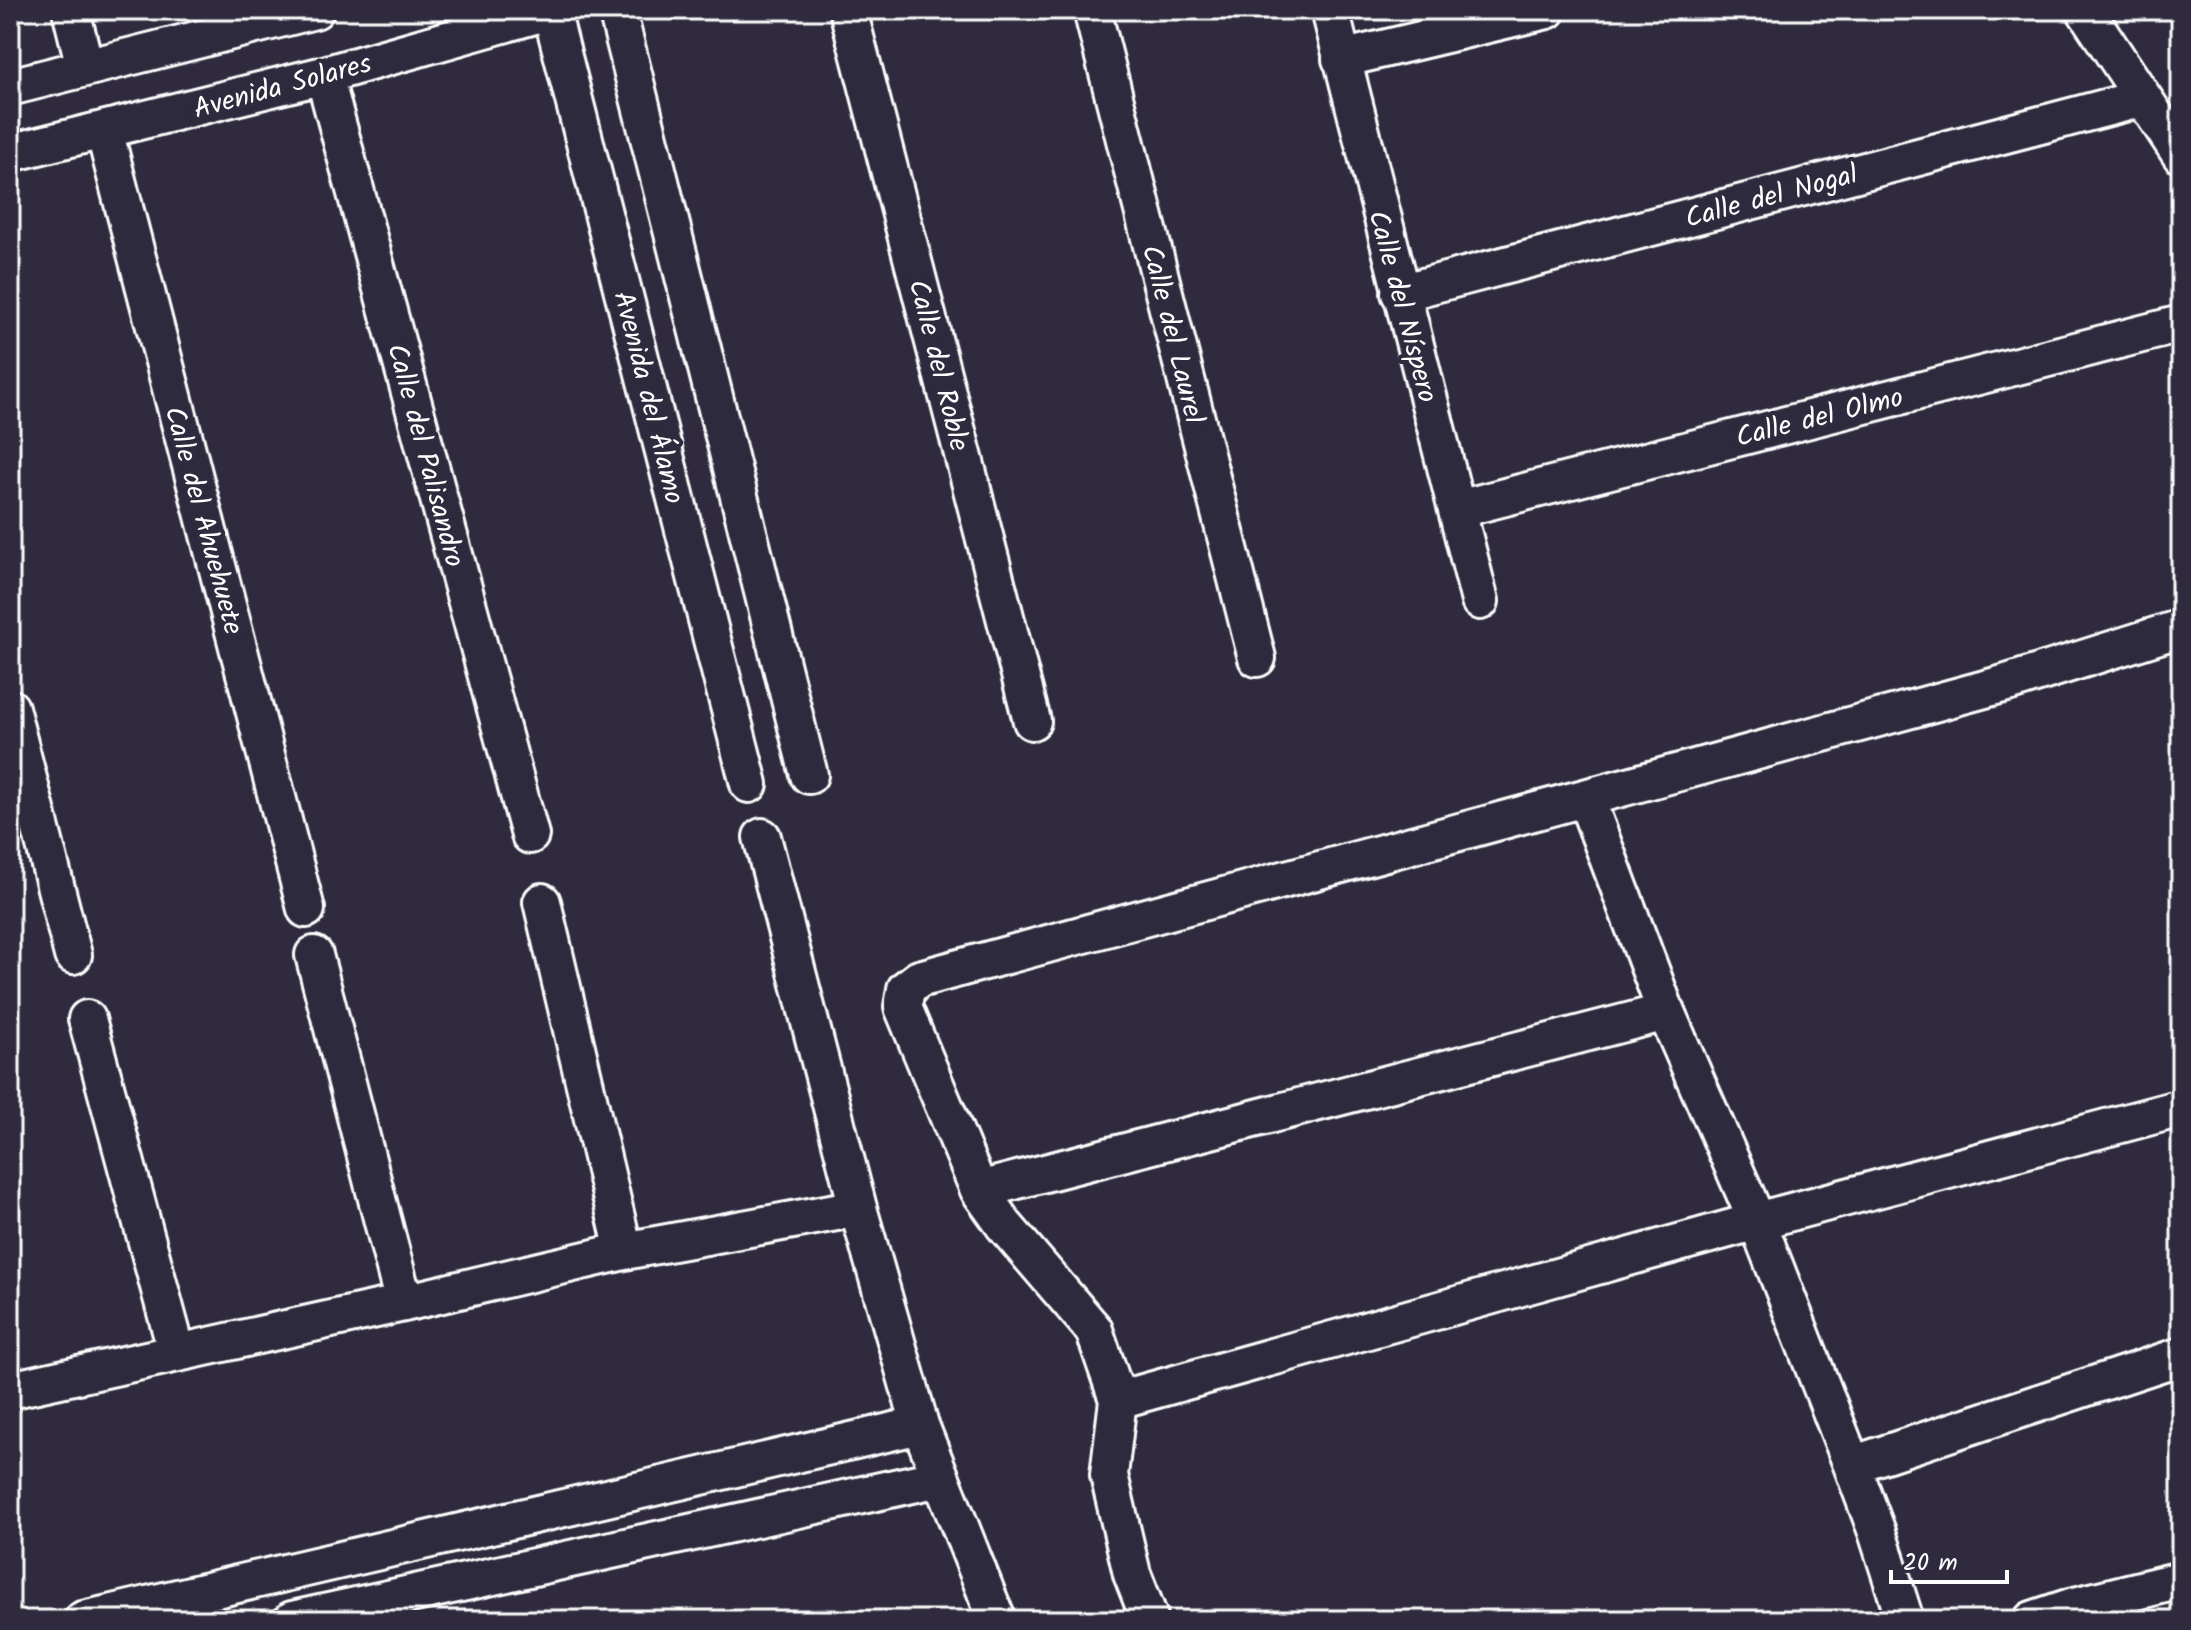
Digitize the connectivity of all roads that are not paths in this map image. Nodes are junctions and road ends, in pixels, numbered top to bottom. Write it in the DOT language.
graph roads {
  1 [pos="71,10"];
  2 [pos="551,10"];
  3 [pos="617,10"];
  4 [pos="848,10"];
  5 [pos="1092,10"];
  6 [pos="1330,10"];
  7 [pos="1547,10"];
  8 [pos="2085,10"];
  9 [pos="305,11"];
  10 [pos="1341,59"];
  11 [pos="85,67"];
  12 [pos="324,75"];
  13 [pos="10,87"];
  14 [pos="2143,98"];
  15 [pos="104,130"];
  16 [pos="10,153"];
  17 [pos="2181,155"];
  18 [pos="1400,293"];
  19 [pos="2181,324"];
  20 [pos="1458,509"];
  21 [pos="1480,601"];
  22 [pos="2181,628"];
  23 [pos="1257,658"];
  24 [pos="10,708"];
  25 [pos="1032,721"];
  26 [pos="809,775"];
  27 [pos="749,784"];
  28 [pos="1586,799"];
  29 [pos="530,835"];
  30 [pos="762,837"];
  31 [pos="542,902"];
  32 [pos="306,909"];
  33 [pos="73,955"];
  34 [pos="314,955"];
  35 [pos="1666,1012"];
  36 [pos="87,1019"];
  37 [pos="2181,1108"];
  38 [pos="979,1190"];
  39 [pos="858,1208"];
  40 [pos="1757,1221"];
  41 [pos="624,1251"];
  42 [pos="404,1303"];
  43 [pos="177,1353"];
  44 [pos="2181,1356"];
  45 [pos="10,1390"];
  46 [pos="1118,1400"];
  47 [pos="920,1425"];
  48 [pos="1852,1465"];
  49 [pos="940,1478"];
  50 [pos="2181,1580"];
  51 [pos="83,1620"];
  52 [pos="292,1620"];
  53 [pos="997,1620"];
  54 [pos="1150,1620"];
  55 [pos="1905,1620"];
  56 [pos="2032,1620"];
  1 -- 11 [label="street"];
  2 -- 12 [label="street, Avenida Solares"];
  2 -- 27 [label="street, Avenida del Álamo"];
  3 -- 26 [label="street"];
  4 -- 25 [label="street, Calle del Roble"];
  5 -- 23 [label="street, Calle del Laurel"];
  6 -- 10 [label="street, Calle del Níspero"];
  7 -- 10 [label="street"];
  8 -- 14 [label="street"];
  9 -- 11 [label="street"];
  10 -- 18 [label="street, Calle del Níspero"];
  11 -- 13 [label="street"];
  12 -- 15 [label="street, Avenida Solares"];
  12 -- 29 [label="street, Calle del Palisandro"];
  14 -- 17 [label="street"];
  14 -- 18 [label="street, Calle del Nogal"];
  15 -- 16 [label="street, Avenida Solares"];
  15 -- 32 [label="street, Calle del Ahuehuete"];
  18 -- 20 [label="street, Calle del Níspero"];
  19 -- 20 [label="street, Calle del Olmo"];
  20 -- 21 [label="street, Calle del Níspero"];
  22 -- 28 [label="street"];
  24 -- 33 [label="street"];
  28 -- 35 [label="street"];
  28 -- 38 [label="street"];
  30 -- 39 [label="street"];
  31 -- 41 [label="street"];
  34 -- 42 [label="street"];
  35 -- 38 [label="street"];
  35 -- 40 [label="street"];
  36 -- 43 [label="street"];
  37 -- 40 [label="street"];
  38 -- 46 [label="street"];
  39 -- 41 [label="street"];
  39 -- 47 [label="street"];
  40 -- 46 [label="street"];
  40 -- 48 [label="street"];
  41 -- 42 [label="street"];
  42 -- 43 [label="street"];
  43 -- 45 [label="street"];
  44 -- 48 [label="street"];
  46 -- 54 [label="street"];
  47 -- 49 [label="street"];
  47 -- 51 [label="street"];
  48 -- 55 [label="street"];
  49 -- 52 [label="street"];
  49 -- 53 [label="street"];
  50 -- 56 [label="street"];
}
